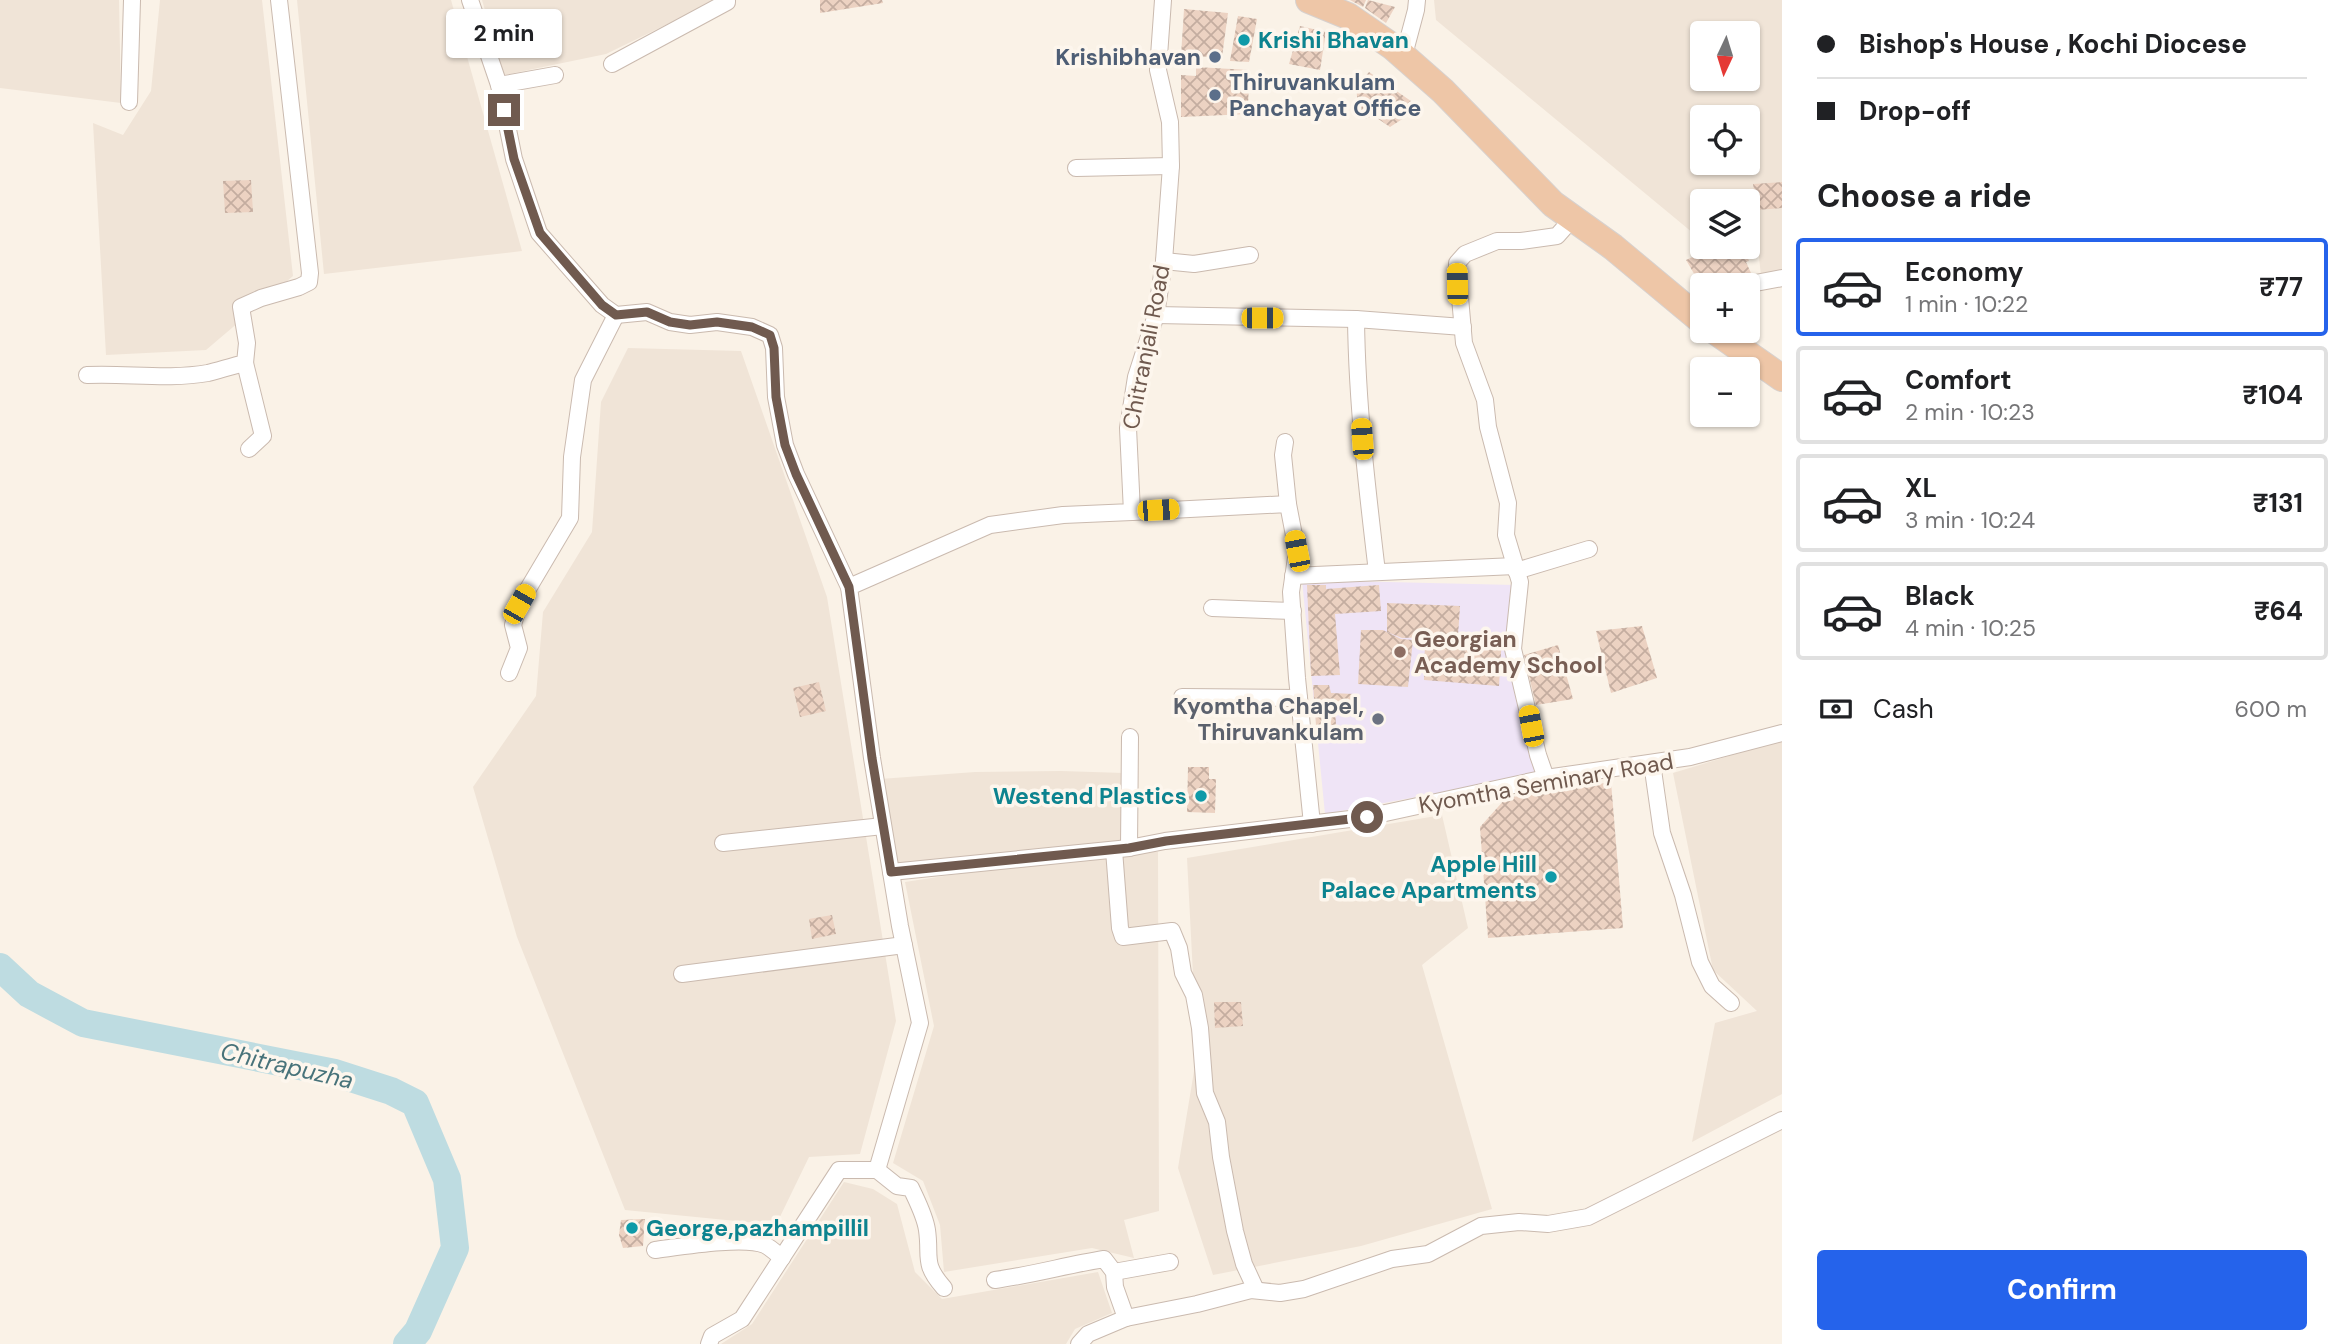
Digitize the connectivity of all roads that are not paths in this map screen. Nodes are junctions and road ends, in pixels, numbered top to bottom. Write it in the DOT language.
graph roads {
  1 [pos="132,0"];
  2 [pos="279,0"];
  3 [pos="470,0"];
  4 [pos="727,0"];
  5 [pos="1163,0"];
  6 [pos="1309,0"];
  7 [pos="1417,0"];
  8 [pos="1404,55"];
  9 [pos="612,64"];
  10 [pos="555,75"];
  11 [pos="499,85"];
  12 [pos="129,102"];
  13 [pos="1171,166"];
  14 [pos="1076,168"];
  15 [pos="1572,219"];
  16 [pos="1250,255"];
  17 [pos="1164,261"];
  18 [pos="1782,278"];
  19 [pos="1760,282"];
  20 [pos="1690,307"];
  21 [pos="616,315"];
  22 [pos="1156,315"];
  23 [pos="1356,319"];
  24 [pos="1463,327"];
  25 [pos="1732,343"];
  26 [pos="245,362"];
  27 [pos="87,375"];
  28 [pos="1782,378"];
  29 [pos="1285,442"];
  30 [pos="249,449"];
  31 [pos="1288,504"];
  32 [pos="1132,512"];
  33 [pos="1589,549"];
  34 [pos="1515,568"];
  35 [pos="1377,572"];
  36 [pos="1293,576"];
  37 [pos="849,587"];
  38 [pos="1212,608"];
  39 [pos="1293,611"];
  40 [pos="509,673"];
  41 [pos="1182,697"];
  42 [pos="1299,698"];
  43 [pos="1782,733"];
  44 [pos="1130,737"];
  45 [pos="1652,763"];
  46 [pos="1546,778"];
  47 [pos="1312,824"];
  48 [pos="883,826"];
  49 [pos="723,843"];
  50 [pos="1122,849"];
  51 [pos="891,872"];
  52 [pos="904,945"];
  53 [pos="681,974"];
  54 [pos="1731,1003"];
  55 [pos="1782,1120"];
  56 [pos="877,1170"];
  57 [pos="655,1250"];
  58 [pos="782,1258"];
  59 [pos="1170,1262"];
  60 [pos="1115,1272"];
  61 [pos="995,1280"];
  62 [pos="944,1288"];
  63 [pos="1256,1290"];
  64 [pos="1126,1318"];
  65 [pos="709,1344"];
  66 [pos="1079,1344"];
  1 -- 12 [label="street"];
  2 -- 26 [label="street"];
  3 -- 11 [label="street"];
  4 -- 9 [label="street"];
  5 -- 13 [label="street, Chitranjali Road"];
  6 -- 8 [label="highway"];
  7 -- 8 [label="street"];
  8 -- 15 [label="highway"];
  10 -- 11 [label="street"];
  11 -- 21 [label="street"];
  13 -- 14 [label="street"];
  13 -- 17 [label="street, Chitranjali Road"];
  15 -- 20 [label="highway"];
  15 -- 24 [label="street"];
  16 -- 17 [label="street"];
  17 -- 22 [label="street, Chitranjali Road"];
  18 -- 19 [label="street"];
  21 -- 37 [label="street"];
  21 -- 40 [label="street"];
  22 -- 23 [label="street"];
  22 -- 32 [label="street, Chitranjali Road"];
  23 -- 24 [label="street"];
  23 -- 35 [label="street"];
  24 -- 34 [label="street"];
  25 -- 28 [label="highway"];
  26 -- 27 [label="street"];
  26 -- 30 [label="street"];
  29 -- 31 [label="street"];
  31 -- 32 [label="street"];
  31 -- 36 [label="street"];
  32 -- 37 [label="street"];
  33 -- 34 [label="street"];
  34 -- 35 [label="street"];
  34 -- 46 [label="street"];
  35 -- 36 [label="street"];
  36 -- 39 [label="street"];
  37 -- 48 [label="street"];
  38 -- 39 [label="street"];
  39 -- 42 [label="street"];
  41 -- 42 [label="street"];
  42 -- 47 [label="street"];
  43 -- 45 [label="street, Kyomtha Seminary Road"];
  44 -- 50 [label="street"];
  45 -- 46 [label="street, Kyomtha Seminary Road"];
  45 -- 54 [label="street"];
  46 -- 47 [label="street, Kyomtha Seminary Road"];
  47 -- 50 [label="street, Kyomtha Seminary Road"];
  48 -- 49 [label="street"];
  48 -- 51 [label="street"];
  50 -- 51 [label="street, Kyomtha Seminary Road"];
  50 -- 63 [label="street"];
  51 -- 52 [label="street"];
  52 -- 53 [label="street"];
  52 -- 56 [label="street"];
  55 -- 63 [label="street"];
  56 -- 58 [label="street"];
  56 -- 62 [label="street"];
  57 -- 58 [label="street"];
  58 -- 65 [label="street"];
  59 -- 60 [label="street"];
  60 -- 61 [label="street"];
  60 -- 64 [label="street"];
  63 -- 64 [label="street"];
  64 -- 66 [label="street"];
}
